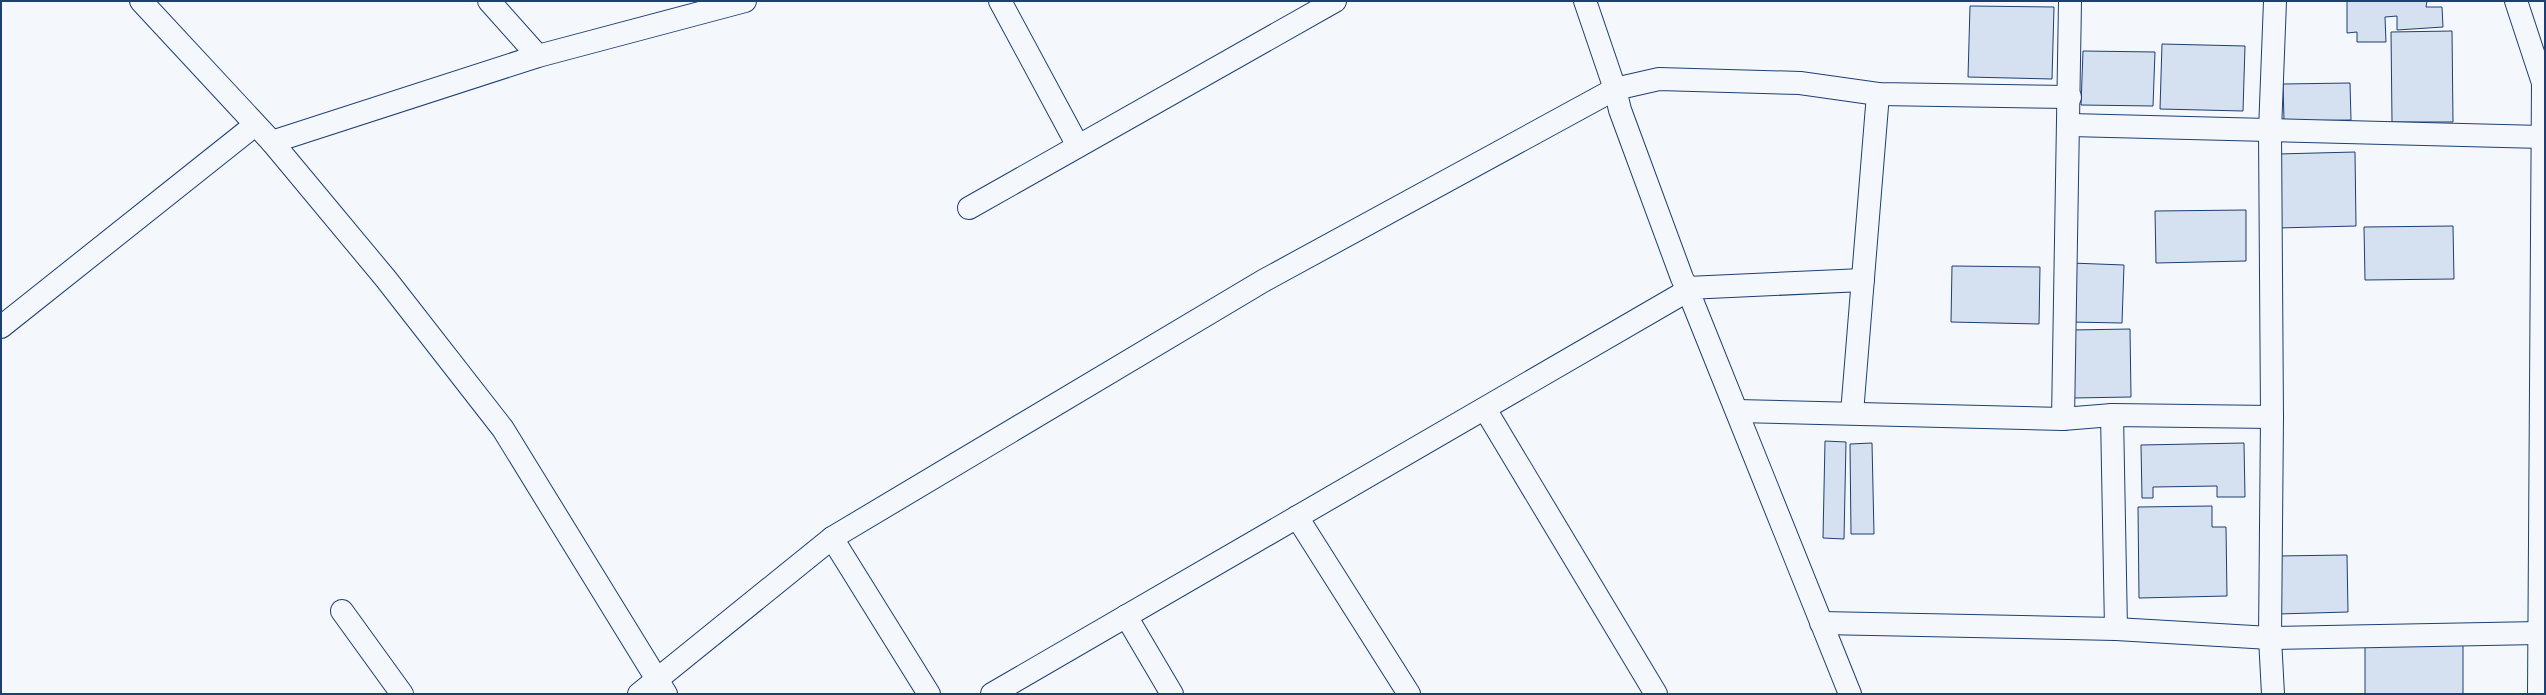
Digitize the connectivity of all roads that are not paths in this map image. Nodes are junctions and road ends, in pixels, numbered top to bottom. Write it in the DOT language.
graph roads {
  1 [pos="140,1"];
  2 [pos="489,1"];
  3 [pos="744,1"];
  4 [pos="1000,1"];
  5 [pos="1335,1"];
  6 [pos="1585,1"];
  7 [pos="2070,1"];
  8 [pos="2275,1"];
  9 [pos="2516,1"];
  10 [pos="538,56"];
  11 [pos="1615,89"];
  12 [pos="2544,90"];
  13 [pos="1878,94"];
  14 [pos="2070,97"];
  15 [pos="255,125"];
  16 [pos="2070,125"];
  17 [pos="2270,131"];
  18 [pos="2542,137"];
  19 [pos="272,142"];
  20 [pos="1078,146"];
  21 [pos="969,208"];
  22 [pos="1863,280"];
  23 [pos="1687,288"];
  24 [pos="2543,307"];
  25 [pos="1,327"];
  26 [pos="1484,409"];
  27 [pos="1737,411"];
  28 [pos="1852,413"];
  29 [pos="2112,416"];
  30 [pos="2272,417"];
  31 [pos="2063,419"];
  32 [pos="1297,517"];
  33 [pos="2542,527"];
  34 [pos="832,538"];
  35 [pos="342,611"];
  36 [pos="1126,616"];
  37 [pos="1821,623"];
  38 [pos="2116,630"];
  39 [pos="2539,633"];
  40 [pos="2270,638"];
  41 [pos="661,687"];
  42 [pos="1845,692"];
  43 [pos="402,694"];
  44 [pos="639,694"];
  45 [pos="929,694"];
  46 [pos="992,694"];
  47 [pos="1172,694"];
  48 [pos="1409,694"];
  49 [pos="1656,694"];
  50 [pos="2273,694"];
  51 [pos="2539,694"];
  1 -- 15 [label="street"];
  2 -- 10 [label="street"];
  3 -- 10 [label="street"];
  4 -- 20 [label="street"];
  5 -- 20 [label="street"];
  6 -- 11 [label="street"];
  7 -- 14 [label="street"];
  8 -- 17 [label="street"];
  9 -- 12 [label="street"];
  10 -- 19 [label="street"];
  11 -- 13 [label="street"];
  11 -- 23 [label="street"];
  11 -- 34 [label="street"];
  12 -- 18 [label="street"];
  13 -- 14 [label="street"];
  13 -- 22 [label="street"];
  14 -- 16 [label="street"];
  15 -- 19 [label="street"];
  15 -- 25 [label="street"];
  16 -- 17 [label="street"];
  16 -- 31 [label="street"];
  17 -- 18 [label="street"];
  17 -- 30 [label="street"];
  18 -- 24 [label="street"];
  19 -- 41 [label="street"];
  20 -- 21 [label="street"];
  22 -- 23 [label="street"];
  22 -- 28 [label="street"];
  23 -- 26 [label="street"];
  23 -- 27 [label="street"];
  24 -- 33 [label="street"];
  26 -- 32 [label="street"];
  26 -- 49 [label="street"];
  27 -- 28 [label="street"];
  27 -- 37 [label="street"];
  28 -- 31 [label="street"];
  29 -- 30 [label="street"];
  29 -- 31 [label="street"];
  29 -- 38 [label="street"];
  30 -- 40 [label="street"];
  32 -- 36 [label="street"];
  32 -- 48 [label="street"];
  33 -- 39 [label="street"];
  34 -- 41 [label="street"];
  34 -- 45 [label="street"];
  35 -- 43 [label="street"];
  36 -- 46 [label="street"];
  36 -- 47 [label="street"];
  37 -- 38 [label="street"];
  37 -- 42 [label="street"];
  38 -- 40 [label="street"];
  39 -- 40 [label="street"];
  39 -- 51 [label="street"];
  40 -- 50 [label="street"];
  41 -- 44 [label="street"];
}
